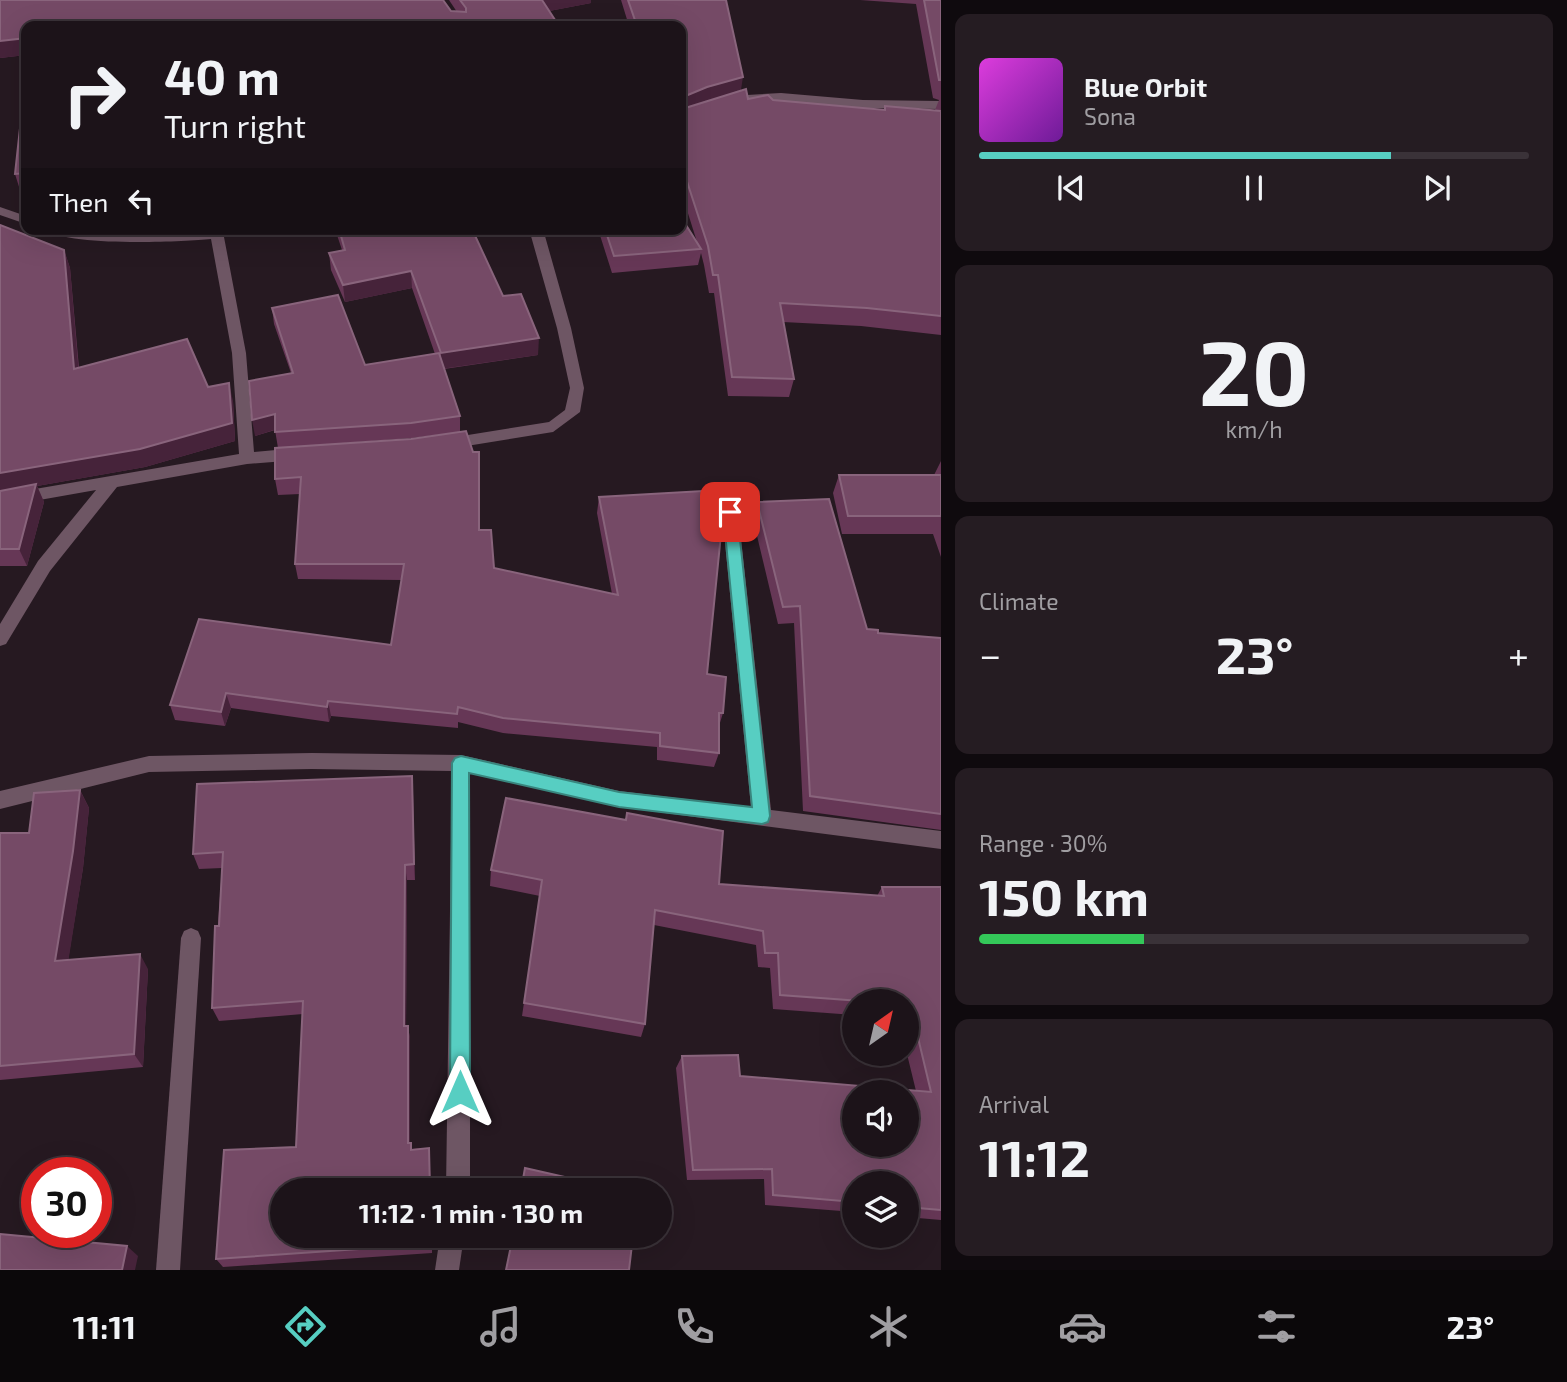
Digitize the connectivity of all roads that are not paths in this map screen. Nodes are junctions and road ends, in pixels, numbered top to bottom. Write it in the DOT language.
graph roads {
  1 [pos="735,102"];
  2 [pos="940,105"];
  3 [pos="0,211"];
  4 [pos="21,218"];
  5 [pos="85,235"];
  6 [pos="222,235"];
  7 [pos="538,235"];
  8 [pos="217,236"];
  9 [pos="425,446"];
  10 [pos="315,453"];
  11 [pos="247,458"];
  12 [pos="114,480"];
  13 [pos="0,501"];
  14 [pos="730,512"];
  15 [pos="0,639"];
  16 [pos="461,763"];
  17 [pos="0,800"];
  18 [pos="762,816"];
  19 [pos="940,840"];
  20 [pos="191,938"];
  21 [pos="458,1178"];
  22 [pos="450,1248"];
  23 [pos="168,1270"];
  24 [pos="447,1270"];
  1 -- 2 [label="street"];
  3 -- 4 [label="street"];
  5 -- 8 [label="street"];
  6 -- 8 [label="street"];
  7 -- 9 [label="street"];
  8 -- 11 [label="street"];
  10 -- 11 [label="street"];
  11 -- 12 [label="street"];
  12 -- 13 [label="street"];
  12 -- 15 [label="street"];
  14 -- 18 [label="street"];
  16 -- 17 [label="street"];
  16 -- 18 [label="street"];
  16 -- 21 [label="street"];
  18 -- 19 [label="street"];
  20 -- 23 [label="street"];
  22 -- 24 [label="street"];
}
